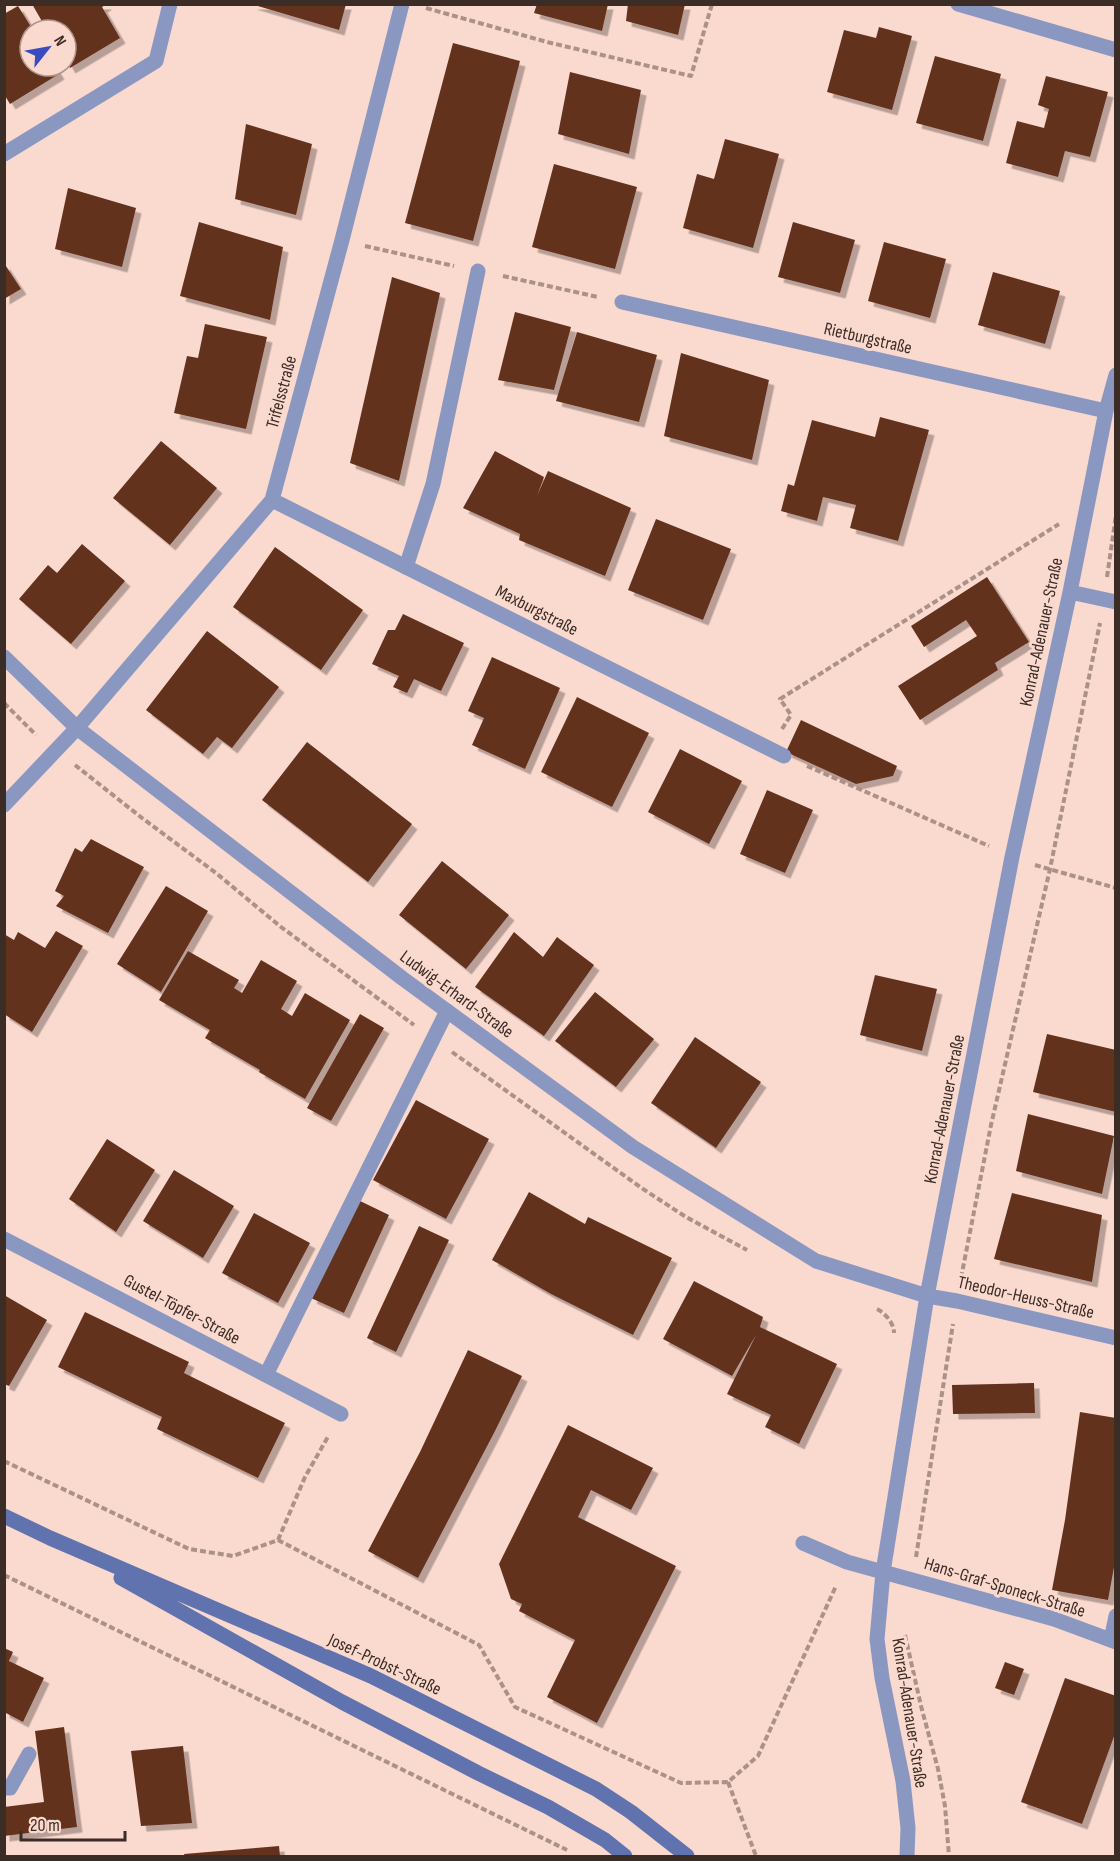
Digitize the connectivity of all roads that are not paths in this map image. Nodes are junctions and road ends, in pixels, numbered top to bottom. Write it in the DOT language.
graph roads {
  1 [pos="170,4"];
  2 [pos="402,4"];
  3 [pos="958,4"];
  4 [pos="1116,50"];
  5 [pos="4,154"];
  6 [pos="478,271"];
  7 [pos="622,302"];
  8 [pos="1116,375"];
  9 [pos="1106,411"];
  10 [pos="272,500"];
  11 [pos="406,567"];
  12 [pos="1070,592"];
  13 [pos="1110,600"];
  14 [pos="4,657"];
  15 [pos="77,728"];
  16 [pos="784,756"];
  17 [pos="4,805"];
  18 [pos="447,1011"];
  19 [pos="4,1239"];
  20 [pos="927,1296"];
  21 [pos="1116,1338"];
  22 [pos="266,1376"];
  23 [pos="341,1414"];
  24 [pos="4,1516"];
  25 [pos="50,1538"];
  26 [pos="803,1543"];
  27 [pos="883,1572"];
  28 [pos="1116,1616"];
  29 [pos="1113,1641"];
  30 [pos="29,1754"];
  31 [pos="4,1788"];
  32 [pos="625,1857"];
  33 [pos="687,1857"];
  34 [pos="908,1857"];
  1 -- 5 [label="street"];
  2 -- 10 [label="street, Trifelsstraße"];
  3 -- 4 [label="street"];
  6 -- 11 [label="street"];
  7 -- 9 [label="street, Rietburgstraße"];
  8 -- 9 [label="street, Konrad-Adenauer-Straße"];
  9 -- 12 [label="street, Konrad-Adenauer-Straße"];
  10 -- 11 [label="street, Maxburgstraße"];
  10 -- 15 [label="street, Trifelsstraße"];
  11 -- 16 [label="street, Maxburgstraße"];
  12 -- 13 [label="street"];
  12 -- 20 [label="street, Konrad-Adenauer-Straße"];
  14 -- 15 [label="street, Ludwig-Erhard-Straße"];
  15 -- 17 [label="street, Trifelsstraße"];
  15 -- 18 [label="street, Ludwig-Erhard-Straße"];
  18 -- 20 [label="street, Ludwig-Erhard-Straße"];
  18 -- 22 [label="street"];
  19 -- 22 [label="street, Gustel-Töpfer-Straße"];
  20 -- 21 [label="street, Theodor-Heuss-Straße"];
  20 -- 27 [label="street, Konrad-Adenauer-Straße"];
  22 -- 23 [label="street, Gustel-Töpfer-Straße"];
  24 -- 25 [label="main road, Josef-Probst-Straße"];
  25 -- 32 [label="main road, Josef-Probst-Straße"];
  25 -- 33 [label="main road, Josef-Probst-Straße"];
  26 -- 27 [label="street, Hans-Graf-Sponeck-Straße"];
  27 -- 29 [label="street, Hans-Graf-Sponeck-Straße"];
  27 -- 34 [label="street, Konrad-Adenauer-Straße"];
  28 -- 29 [label="street"];
  30 -- 31 [label="street"];
}
